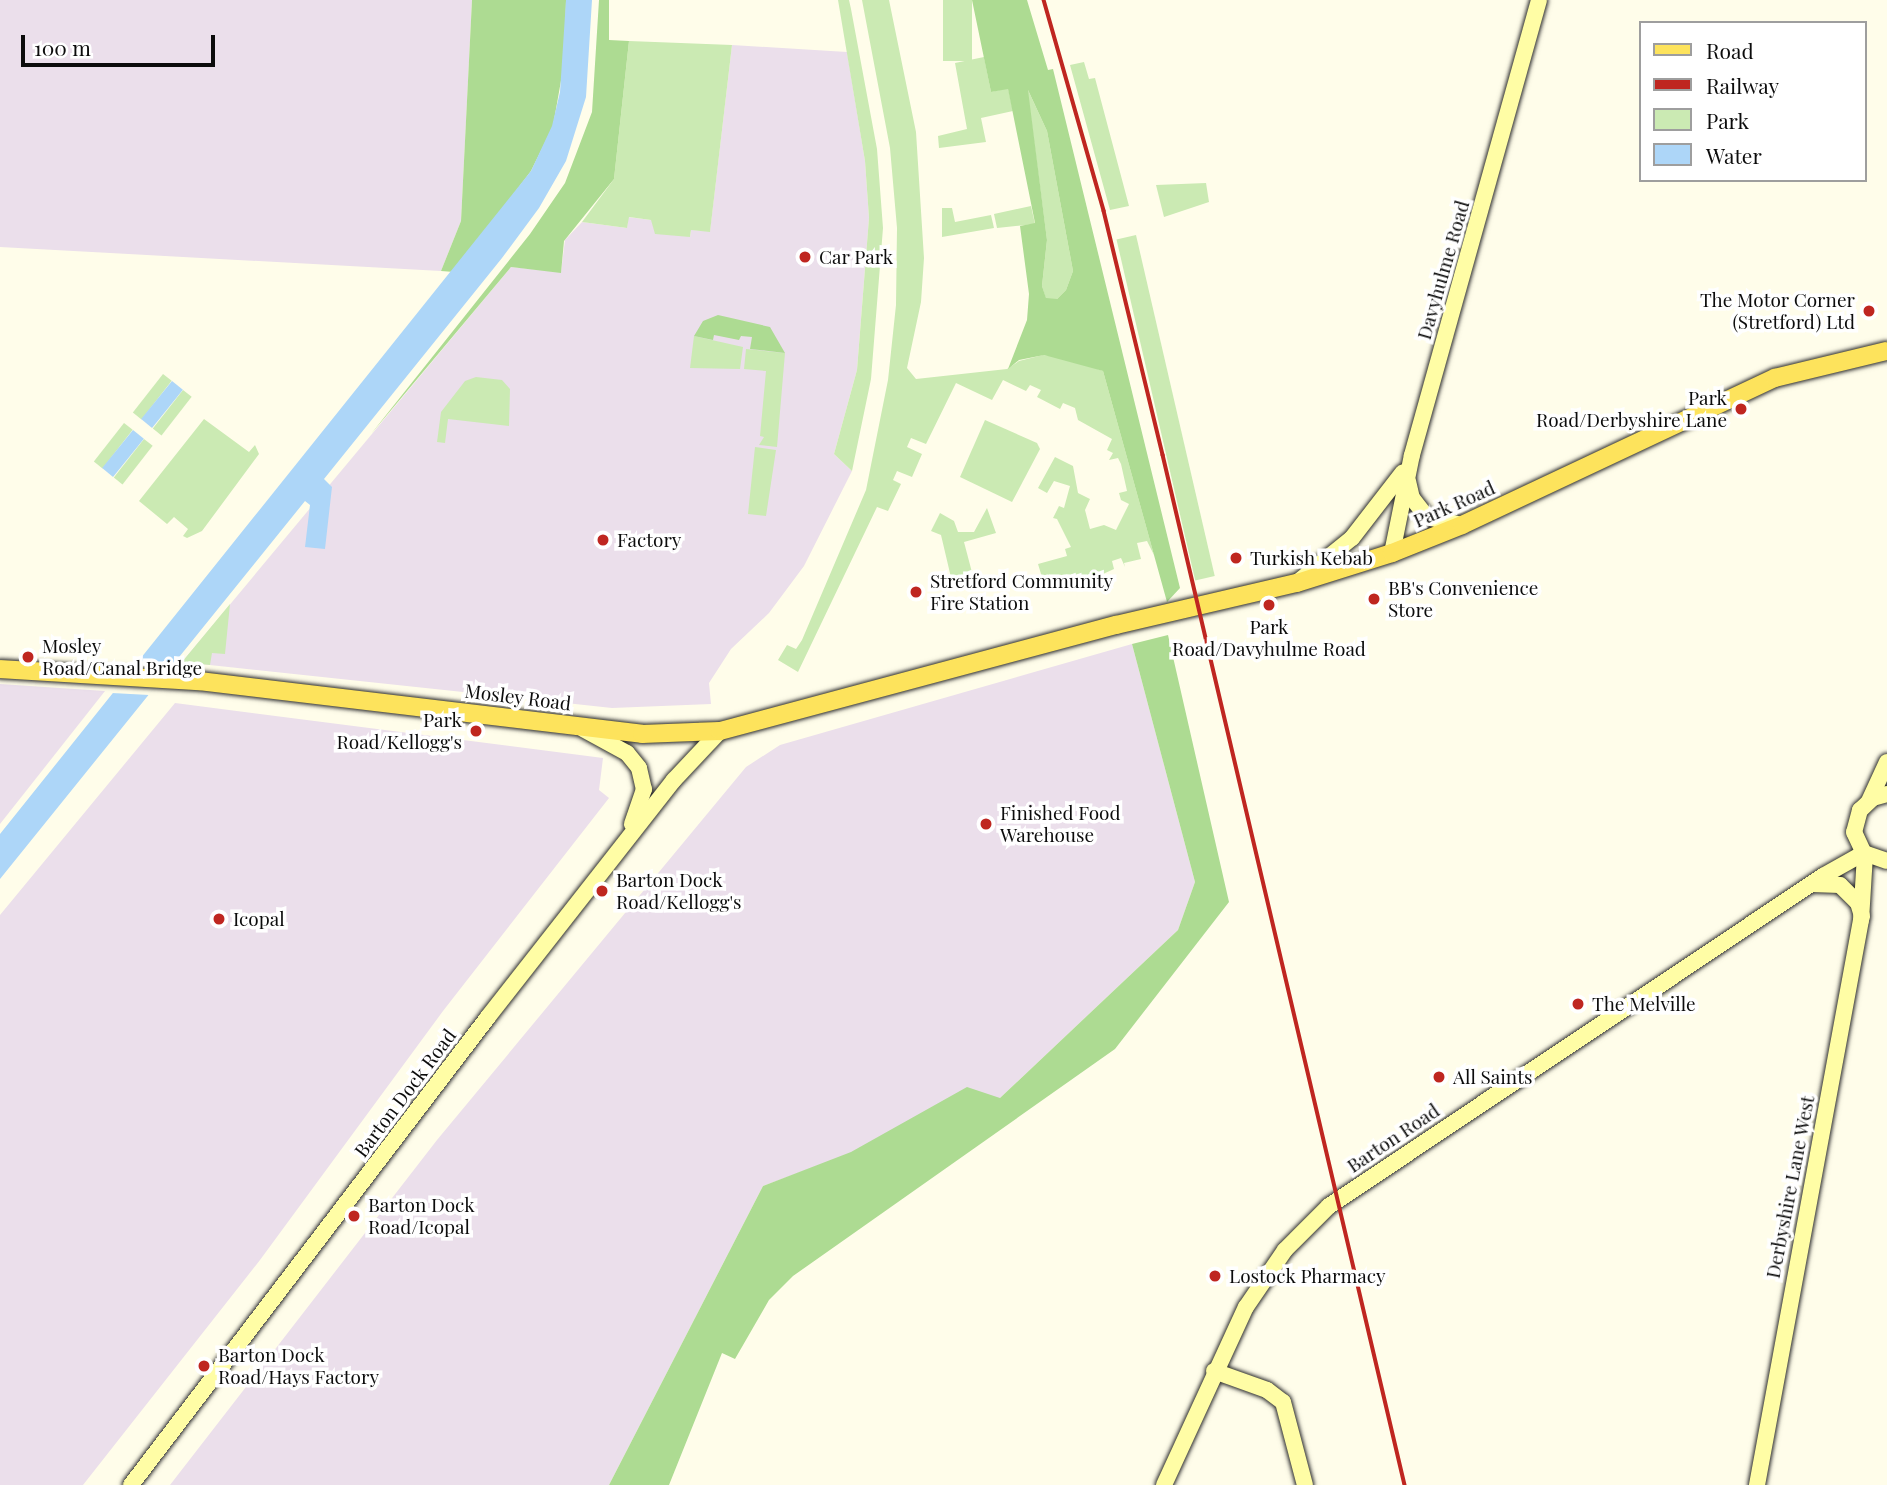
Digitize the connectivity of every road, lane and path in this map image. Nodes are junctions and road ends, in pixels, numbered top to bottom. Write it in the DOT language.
graph roads {
  1 [pos="1539,0"];
  2 [pos="1887,351"];
  3 [pos="1412,455"];
  4 [pos="1407,478"];
  5 [pos="1462,525"];
  6 [pos="1392,553"];
  7 [pos="1297,583"];
  8 [pos="1021,652"];
  9 [pos="0,669"];
  10 [pos="577,726"];
  11 [pos="720,731"];
  12 [pos="1887,762"];
  13 [pos="1887,794"];
  14 [pos="1869,801"];
  15 [pos="1854,836"];
  16 [pos="623,845"];
  17 [pos="1865,854"];
  18 [pos="1887,861"];
  19 [pos="1817,880"];
  20 [pos="1865,896"];
  21 [pos="1862,916"];
  22 [pos="1214,1371"];
  23 [pos="131,1485"];
  24 [pos="1164,1485"];
  25 [pos="1305,1485"];
  26 [pos="1758,1485"];
  1 -- 3 [label="street, Davyhulme Road"];
  2 -- 5 [label="main road, Park Road"];
  3 -- 4 [label="street, Davyhulme Road"];
  3 -- 7 [label="street"];
  4 -- 5 [label="street"];
  4 -- 6 [label="street, Davyhulme Road"];
  5 -- 6 [label="main road, Park Road"];
  6 -- 7 [label="main road, Park Road"];
  7 -- 8 [label="main road, Park Road"];
  8 -- 11 [label="main road, Mosley Road"];
  9 -- 10 [label="main road, Mosley Road"];
  10 -- 11 [label="main road, Mosley Road"];
  10 -- 16 [label="street"];
  11 -- 16 [label="street, Barton Dock Road"];
  12 -- 14 [label="street, Barton Road"];
  13 -- 14 [label="street"];
  14 -- 15 [label="street, Barton Road"];
  15 -- 17 [label="street"];
  15 -- 19 [label="street, Barton Road"];
  16 -- 23 [label="street, Barton Dock Road"];
  17 -- 18 [label="street"];
  17 -- 19 [label="street, Barton Road"];
  17 -- 20 [label="street, Derbyshire Lane West"];
  18 -- 20 [label="street, Derbyshire Lane West"];
  19 -- 21 [label="street"];
  19 -- 22 [label="street, Barton Road"];
  20 -- 21 [label="street, Derbyshire Lane West"];
  21 -- 26 [label="street, Derbyshire Lane West"];
  22 -- 24 [label="street, Barton Road"];
  22 -- 25 [label="street"];
}
